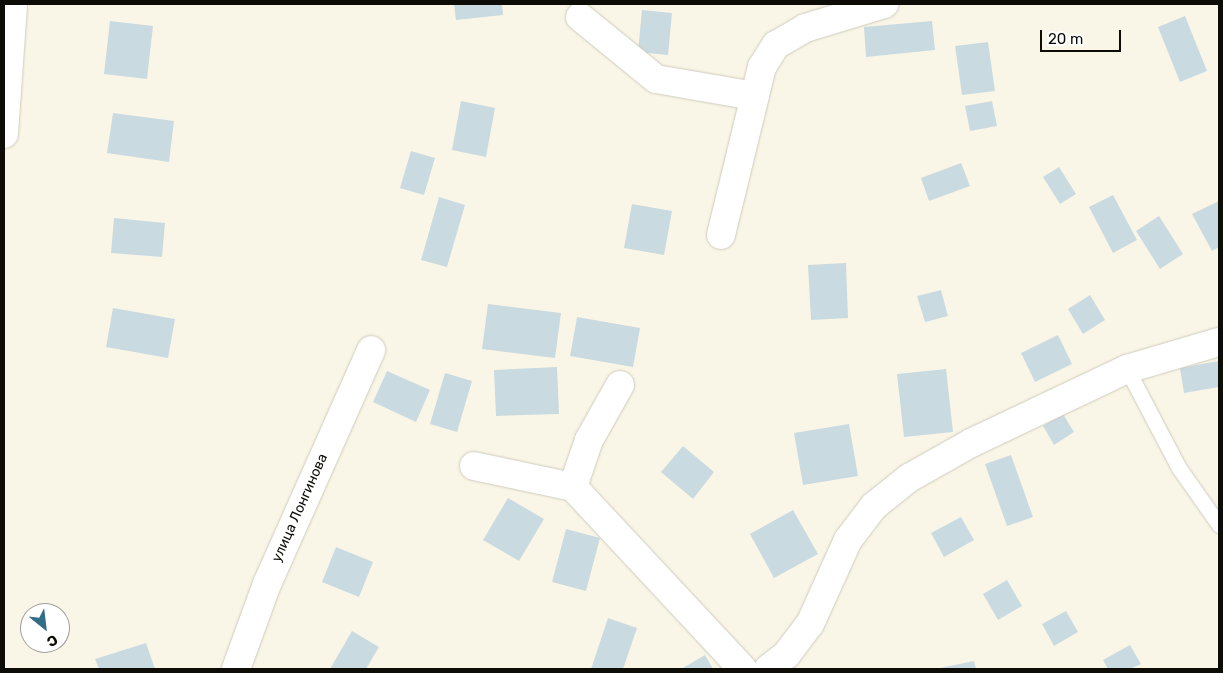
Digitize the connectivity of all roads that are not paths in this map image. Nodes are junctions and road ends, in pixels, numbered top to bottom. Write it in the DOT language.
graph roads {
  1 [pos="13,4"];
  2 [pos="884,4"];
  3 [pos="580,22"];
  4 [pos="754,96"];
  5 [pos="4,134"];
  6 [pos="721,235"];
  7 [pos="1219,342"];
  8 [pos="371,350"];
  9 [pos="1127,369"];
  10 [pos="620,385"];
  11 [pos="474,466"];
  12 [pos="573,487"];
  13 [pos="1219,524"];
  14 [pos="236,669"];
  15 [pos="743,669"];
  16 [pos="768,669"];
  1 -- 5 [label="street"];
  2 -- 4 [label="street"];
  3 -- 4 [label="street"];
  4 -- 6 [label="street"];
  7 -- 9 [label="street"];
  8 -- 14 [label="street, улица Лонгинова"];
  9 -- 13 [label="lane"];
  9 -- 16 [label="street"];
  10 -- 12 [label="street"];
  11 -- 12 [label="street"];
  12 -- 15 [label="street"];
}
